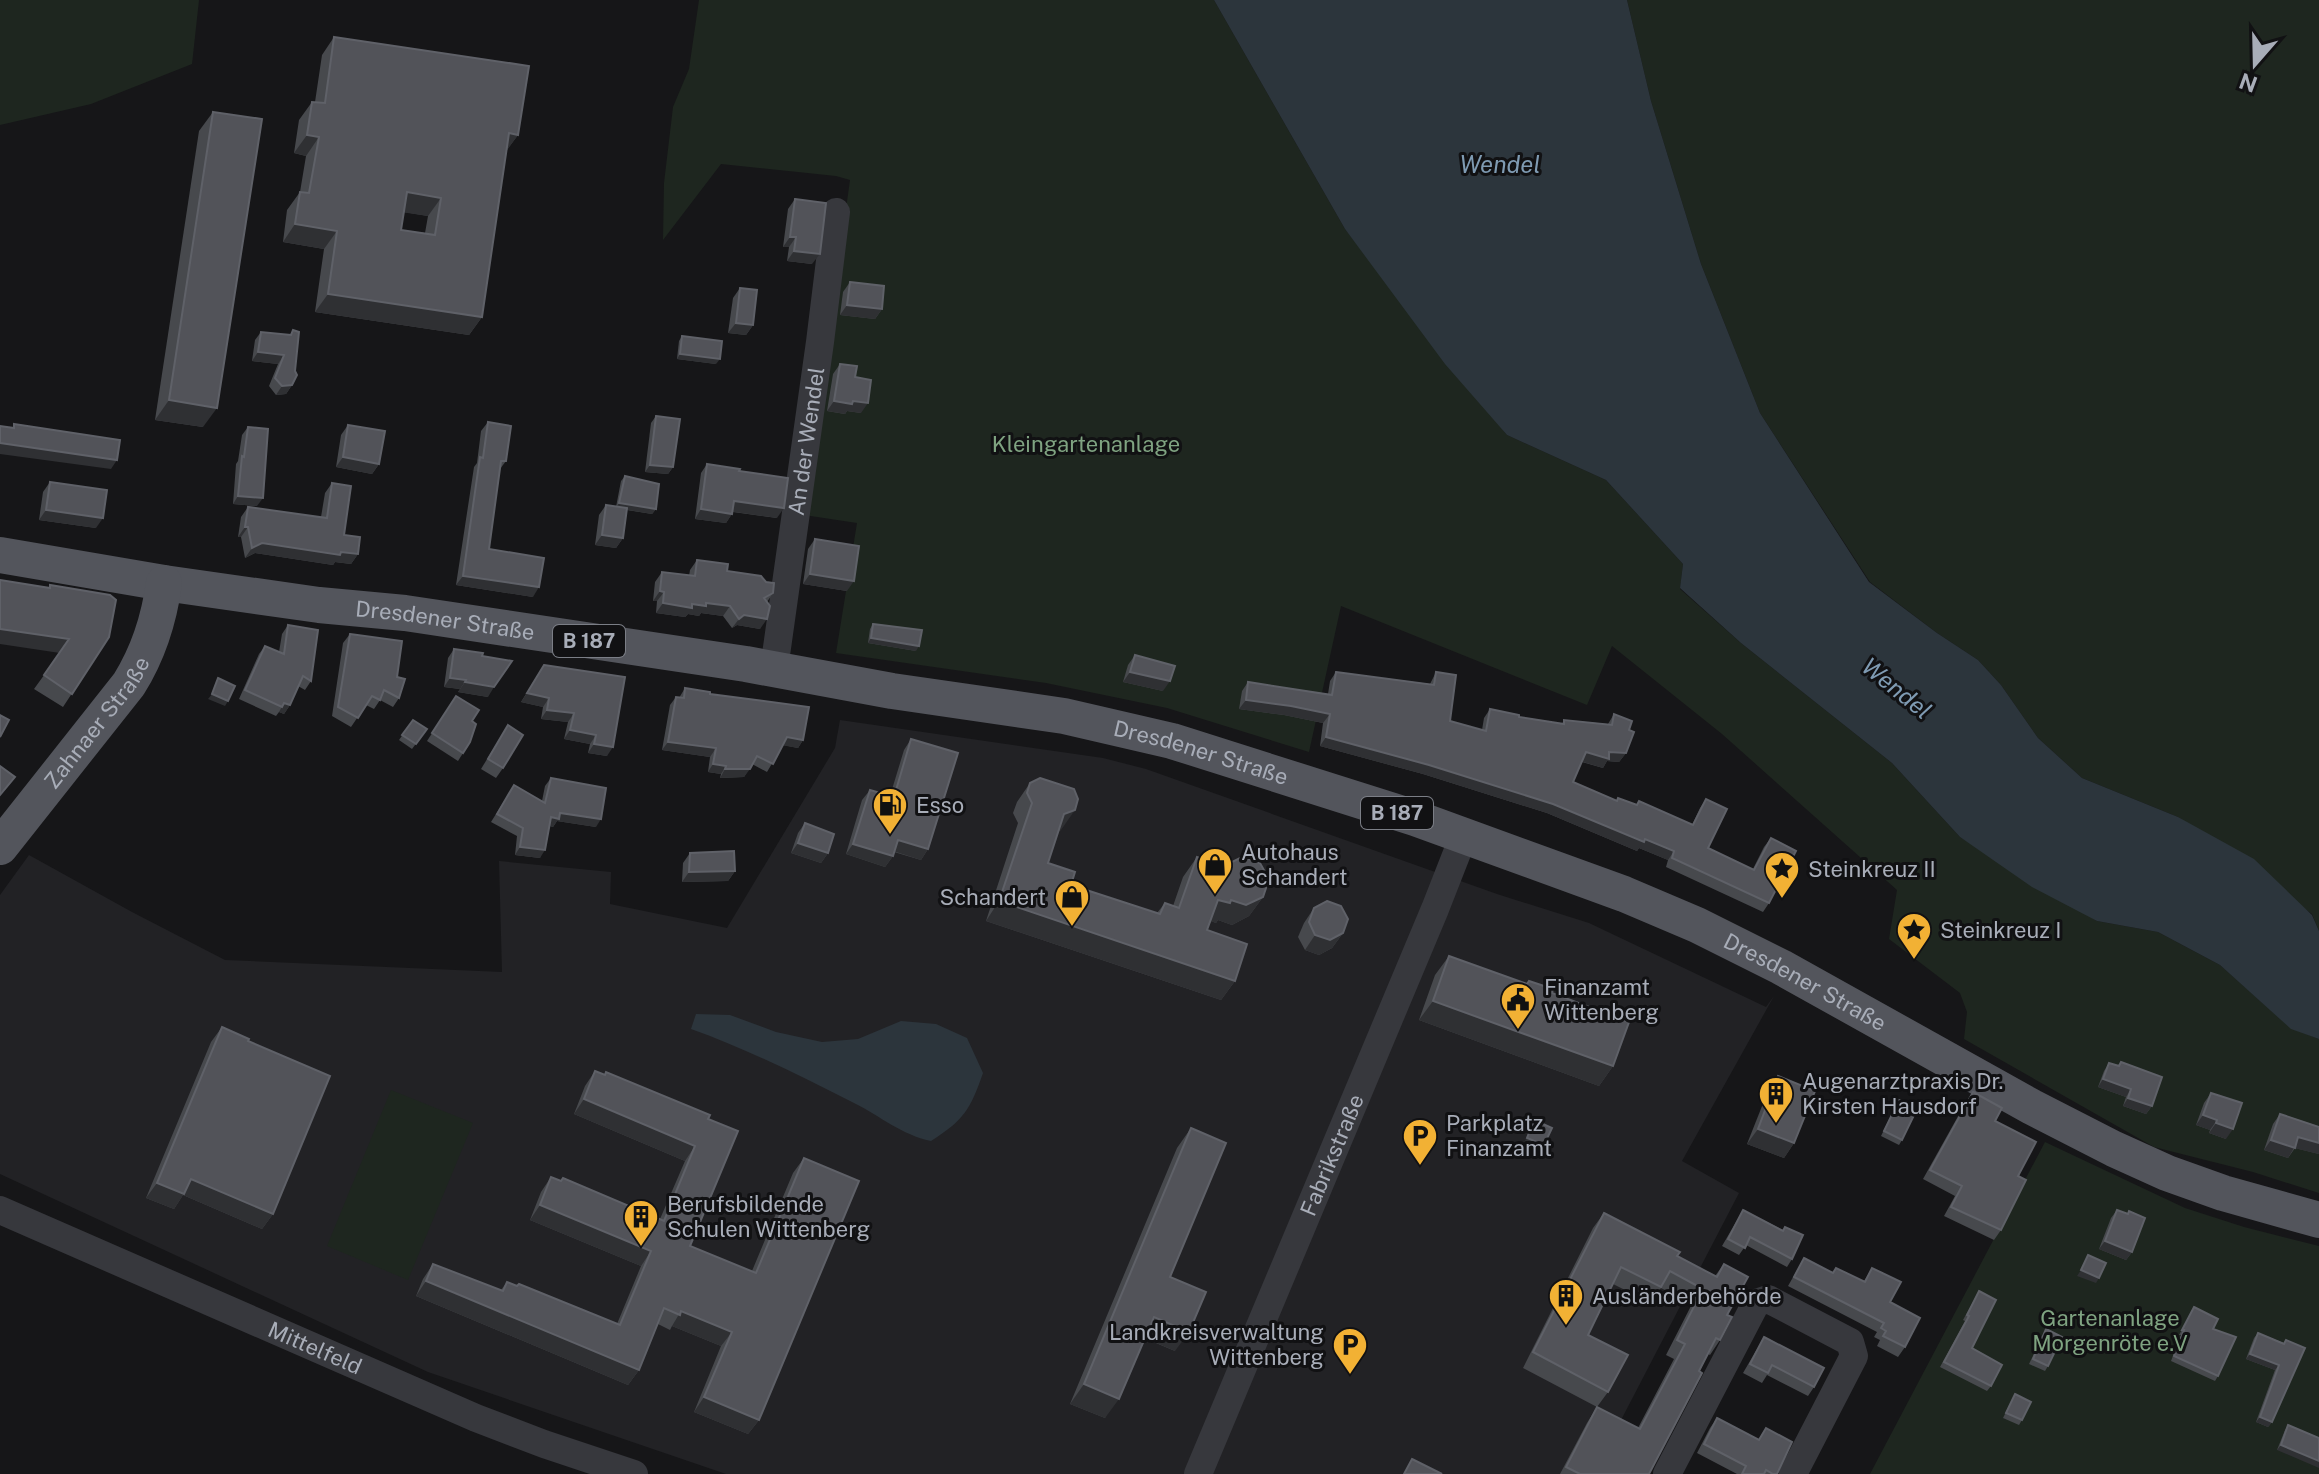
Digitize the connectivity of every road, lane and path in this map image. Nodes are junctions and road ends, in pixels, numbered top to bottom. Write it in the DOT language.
graph roads {
  1 [pos="836,212"];
  2 [pos="0,555"];
  3 [pos="164,583"];
  4 [pos="774,669"];
  5 [pos="1464,835"];
  6 [pos="0,847"];
  7 [pos="0,1210"];
  8 [pos="2319,1220"];
  9 [pos="634,1474"];
  10 [pos="1198,1474"];
  11 [pos="1667,1474"];
  12 [pos="1793,1474"];
  1 -- 4 [label="street, An der Wendel"];
  2 -- 3 [label="main road, Dresdener Straße / B 187"];
  3 -- 4 [label="main road, Dresdener Straße / B 187"];
  3 -- 6 [label="main road, Zahnaer Straße"];
  4 -- 5 [label="main road, Dresdener Straße / B 187"];
  5 -- 8 [label="main road, Dresdener Straße / B 187"];
  5 -- 10 [label="street, Fabrikstraße"];
  7 -- 9 [label="street, Mittelfeld"];
  11 -- 12 [label="street"];
}
